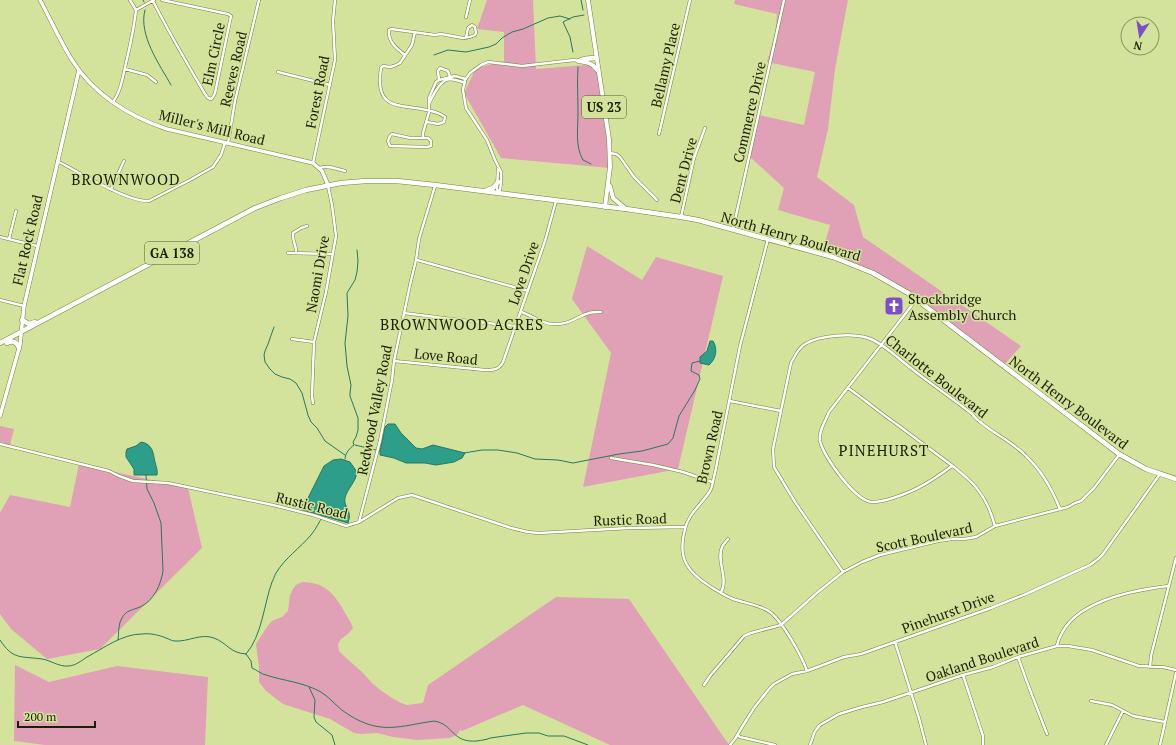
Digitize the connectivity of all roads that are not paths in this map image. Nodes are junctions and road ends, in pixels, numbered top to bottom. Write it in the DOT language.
graph roads {
  1 [pos="40,0"];
  2 [pos="130,0"];
  3 [pos="154,0"];
  4 [pos="162,0"];
  5 [pos="259,0"];
  6 [pos="336,0"];
  7 [pos="470,0"];
  8 [pos="588,0"];
  9 [pos="690,0"];
  10 [pos="784,0"];
  11 [pos="136,10"];
  12 [pos="466,17"];
  13 [pos="415,32"];
  14 [pos="466,38"];
  15 [pos="405,55"];
  16 [pos="597,58"];
  17 [pos="578,61"];
  18 [pos="125,69"];
  19 [pos="79,70"];
  20 [pos="278,72"];
  21 [pos="599,74"];
  22 [pos="450,77"];
  23 [pos="466,79"];
  24 [pos="439,80"];
  25 [pos="156,82"];
  26 [pos="465,83"];
  27 [pos="330,84"];
  28 [pos="114,102"];
  29 [pos="429,104"];
  30 [pos="429,110"];
  31 [pos="427,122"];
  32 [pos="705,128"];
  33 [pos="659,134"];
  34 [pos="423,137"];
  35 [pos="227,142"];
  36 [pos="610,153"];
  37 [pos="57,161"];
  38 [pos="124,161"];
  39 [pos="313,164"];
  40 [pos="320,168"];
  41 [pos="498,168"];
  42 [pos="345,170"];
  43 [pos="498,182"];
  44 [pos="609,183"];
  45 [pos="328,185"];
  46 [pos="435,185"];
  47 [pos="111,189"];
  48 [pos="485,191"];
  49 [pos="499,193"];
  50 [pos="657,200"];
  51 [pos="556,201"];
  52 [pos="606,207"];
  53 [pos="626,209"];
  54 [pos="16,211"];
  55 [pos="681,217"];
  56 [pos="307,226"];
  57 [pos="733,229"];
  58 [pos="0,237"];
  59 [pos="9,239"];
  60 [pos="768,239"];
  61 [pos="37,246"];
  62 [pos="288,253"];
  63 [pos="296,253"];
  64 [pos="332,254"];
  65 [pos="416,260"];
  66 [pos="528,291"];
  67 [pos="0,300"];
  68 [pos="916,300"];
  69 [pos="24,306"];
  70 [pos="520,312"];
  71 [pos="601,312"];
  72 [pos="404,313"];
  73 [pos="22,320"];
  74 [pos="40,321"];
  75 [pos="515,326"];
  76 [pos="21,332"];
  77 [pos="292,340"];
  78 [pos="314,342"];
  79 [pos="0,345"];
  80 [pos="881,345"];
  81 [pos="19,348"];
  82 [pos="394,361"];
  83 [pos="495,369"];
  84 [pos="848,388"];
  85 [pos="730,401"];
  86 [pos="313,403"];
  87 [pos="781,410"];
  88 [pos="0,416"];
  89 [pos="0,444"];
  90 [pos="1119,454"];
  91 [pos="611,458"];
  92 [pos="952,466"];
  93 [pos="1160,474"];
  94 [pos="1176,479"];
  95 [pos="712,482"];
  96 [pos="1060,509"];
  97 [pos="359,522"];
  98 [pos="995,526"];
  99 [pos="685,527"];
  100 [pos="728,539"];
  101 [pos="1176,558"];
  102 [pos="844,572"];
  103 [pos="1168,586"];
  104 [pos="721,592"];
  105 [pos="781,625"];
  106 [pos="895,642"];
  107 [pos="1057,646"];
  108 [pos="1018,657"];
  109 [pos="1150,667"];
  110 [pos="1176,670"];
  111 [pos="807,671"];
  112 [pos="1176,673"];
  113 [pos="963,675"];
  114 [pos="704,685"];
  115 [pos="911,693"];
  116 [pos="1091,701"];
  117 [pos="1123,711"];
  118 [pos="1165,722"];
  119 [pos="1047,734"];
  120 [pos="737,735"];
  121 [pos="730,745"];
  122 [pos="775,745"];
  123 [pos="810,745"];
  124 [pos="926,745"];
  125 [pos="983,745"];
  126 [pos="1106,745"];
  127 [pos="1160,745"];
  1 -- 19 [label="street, Miller's Mill Road"];
  2 -- 11 [label="street"];
  3 -- 4 [label="street, Elm Circle"];
  3 -- 11 [label="street"];
  5 -- 35 [label="street, Reeves Road"];
  6 -- 27 [label="street, Forest Road"];
  7 -- 12 [label="street"];
  8 -- 16 [label="main road, US 23"];
  9 -- 33 [label="street, Bellamy Place"];
  10 -- 57 [label="street, Commerce Drive"];
  11 -- 18 [label="street"];
  13 -- 14 [label="street"];
  13 -- 15 [label="street"];
  13 -- 15 [label="street"];
  14 -- 14 [label="street"];
  15 -- 30 [label="street"];
  16 -- 17 [label="street"];
  16 -- 21 [label="main road, US 23"];
  17 -- 21 [label="main road"];
  17 -- 23 [label="street"];
  18 -- 25 [label="street"];
  18 -- 28 [label="street"];
  19 -- 28 [label="street, Miller's Mill Road"];
  19 -- 37 [label="street, Flat Rock Road"];
  20 -- 27 [label="street"];
  21 -- 36 [label="main road, US 23"];
  22 -- 23 [label="street"];
  22 -- 24 [label="street"];
  22 -- 24 [label="street"];
  23 -- 26 [label="street"];
  24 -- 29 [label="street"];
  26 -- 29 [label="street"];
  26 -- 41 [label="street"];
  27 -- 39 [label="street, Forest Road"];
  28 -- 35 [label="street, Miller's Mill Road"];
  29 -- 30 [label="street"];
  30 -- 31 [label="street"];
  30 -- 31 [label="street"];
  31 -- 34 [label="street"];
  32 -- 55 [label="street, Dent Drive"];
  34 -- 34 [label="street"];
  35 -- 39 [label="street, Miller's Mill Road"];
  35 -- 47 [label="street, Reeves Road"];
  36 -- 44 [label="main road, US 23"];
  36 -- 50 [label="street"];
  37 -- 47 [label="street, Reeves Road"];
  37 -- 61 [label="street, Flat Rock Road"];
  38 -- 47 [label="street"];
  39 -- 40 [label="street, Miller's Mill Road"];
  40 -- 42 [label="street"];
  40 -- 45 [label="street"];
  41 -- 43 [label="street"];
  41 -- 49 [label="street"];
  43 -- 48 [label="highway"];
  43 -- 49 [label="street"];
  44 -- 52 [label="main road, US 23"];
  44 -- 53 [label="main road, US 23"];
  45 -- 46 [label="highway, GA 138"];
  45 -- 64 [label="street, Naomi Drive"];
  45 -- 74 [label="highway, GA 138"];
  46 -- 48 [label="highway, GA 138"];
  46 -- 65 [label="street, Redwood Valley Road"];
  48 -- 49 [label="highway, GA 138"];
  49 -- 51 [label="highway, GA 138"];
  51 -- 52 [label="highway, GA 138"];
  51 -- 66 [label="street, Love Drive"];
  52 -- 53 [label="highway, North Henry Boulevard"];
  53 -- 55 [label="highway, North Henry Boulevard"];
  54 -- 59 [label="street"];
  55 -- 57 [label="highway, North Henry Boulevard"];
  56 -- 63 [label="street"];
  57 -- 60 [label="highway, North Henry Boulevard"];
  58 -- 59 [label="street"];
  59 -- 61 [label="street"];
  60 -- 68 [label="highway, North Henry Boulevard"];
  60 -- 85 [label="street, Brown Road"];
  61 -- 69 [label="street, Flat Rock Road"];
  62 -- 63 [label="street"];
  63 -- 64 [label="street"];
  64 -- 78 [label="street, Naomi Drive"];
  65 -- 66 [label="street"];
  65 -- 72 [label="street, Redwood Valley Road"];
  66 -- 70 [label="street, Love Drive"];
  67 -- 69 [label="street"];
  68 -- 80 [label="street"];
  68 -- 90 [label="highway, North Henry Boulevard"];
  69 -- 73 [label="street, Flat Rock Road"];
  70 -- 71 [label="street"];
  70 -- 75 [label="street, Love Drive"];
  72 -- 75 [label="street"];
  72 -- 82 [label="street, Redwood Valley Road"];
  73 -- 74 [label="highway"];
  73 -- 76 [label="street, Flat Rock Road"];
  74 -- 76 [label="highway, GA 138"];
  75 -- 83 [label="street, Love Drive"];
  76 -- 79 [label="highway, GA 138"];
  76 -- 81 [label="street, Flat Rock Road"];
  77 -- 78 [label="street"];
  78 -- 86 [label="street, Naomi Drive"];
  79 -- 81 [label="highway"];
  80 -- 84 [label="street"];
  80 -- 87 [label="street, Charlotte Boulevard"];
  80 -- 96 [label="street, Charlotte Boulevard"];
  81 -- 88 [label="street, Flat Rock Road"];
  82 -- 83 [label="street, Love Road"];
  82 -- 97 [label="street, Redwood Valley Road"];
  84 -- 92 [label="street"];
  84 -- 92 [label="street"];
  85 -- 87 [label="street"];
  85 -- 95 [label="street, Brown Road"];
  87 -- 102 [label="street, Charlotte Boulevard"];
  89 -- 97 [label="street, Rustic Road"];
  90 -- 93 [label="highway, North Henry Boulevard"];
  90 -- 96 [label="street, Scott Boulevard"];
  91 -- 95 [label="street"];
  92 -- 98 [label="street"];
  93 -- 94 [label="highway, North Henry Boulevard"];
  93 -- 106 [label="street, Pinehurst Drive"];
  95 -- 99 [label="street, Brown Road"];
  96 -- 98 [label="street, Scott Boulevard"];
  97 -- 99 [label="street, Rustic Road"];
  98 -- 102 [label="street, Scott Boulevard"];
  99 -- 104 [label="street, Brown Road"];
  100 -- 104 [label="street"];
  101 -- 103 [label="street"];
  102 -- 105 [label="street, Scott Boulevard"];
  103 -- 107 [label="street"];
  103 -- 109 [label="street"];
  104 -- 105 [label="street, Brown Road"];
  105 -- 111 [label="street, Brown Road"];
  105 -- 114 [label="street, Scott Boulevard"];
  106 -- 111 [label="street, Pinehurst Drive"];
  106 -- 115 [label="street"];
  107 -- 108 [label="street, Oakland Boulevard"];
  107 -- 109 [label="street, Oakland Boulevard"];
  108 -- 113 [label="street, Oakland Boulevard"];
  108 -- 119 [label="street"];
  109 -- 110 [label="street, Oakland Boulevard"];
  111 -- 120 [label="street, Pinehurst Drive"];
  112 -- 118 [label="street"];
  113 -- 115 [label="street, Oakland Boulevard"];
  113 -- 125 [label="street"];
  115 -- 123 [label="street, Oakland Boulevard"];
  115 -- 124 [label="street"];
  116 -- 117 [label="street"];
  117 -- 118 [label="street"];
  117 -- 126 [label="street"];
  118 -- 127 [label="street"];
  120 -- 121 [label="street, Pinehurst Drive"];
  120 -- 122 [label="street"];
}
